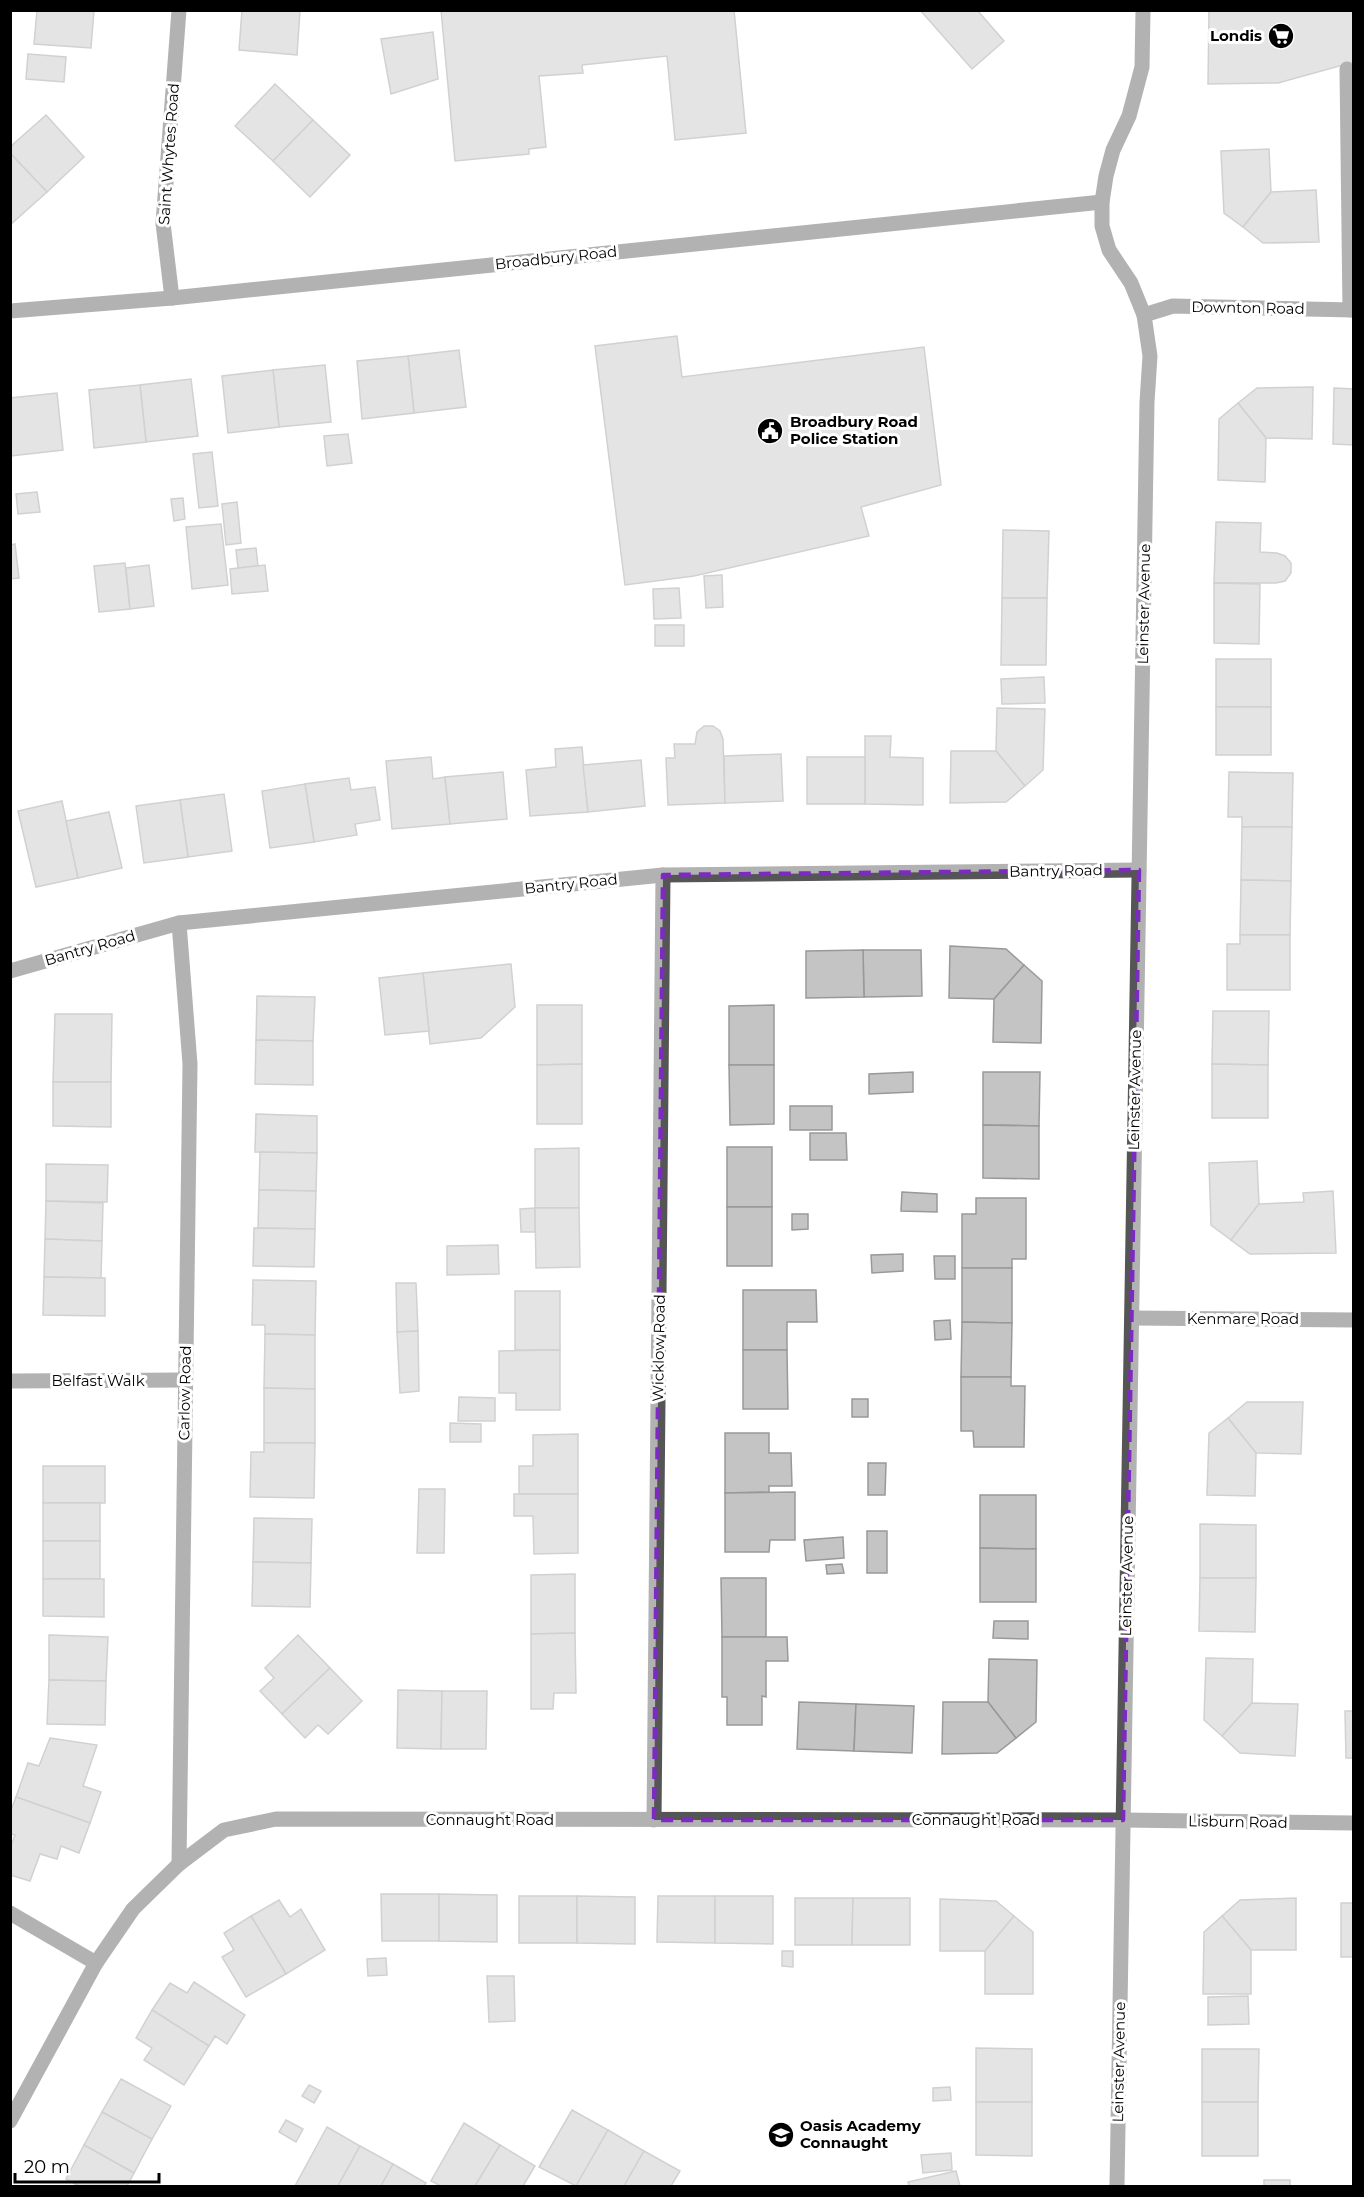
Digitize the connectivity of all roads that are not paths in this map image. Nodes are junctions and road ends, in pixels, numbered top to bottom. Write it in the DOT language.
graph roads {
  1 [pos="179,10"];
  2 [pos="1143,10"];
  3 [pos="1347,69"];
  4 [pos="1102,202"];
  5 [pos="172,298"];
  6 [pos="1352,310"];
  7 [pos="10,311"];
  8 [pos="1144,315"];
  9 [pos="1139,870"];
  10 [pos="663,875"];
  11 [pos="179,923"];
  12 [pos="10,971"];
  13 [pos="1132,1318"];
  14 [pos="1353,1320"];
  15 [pos="185,1380"];
  16 [pos="10,1381"];
  17 [pos="654,1820"];
  18 [pos="1123,1820"];
  19 [pos="1353,1823"];
  20 [pos="179,1864"];
  21 [pos="10,1913"];
  22 [pos="96,1963"];
  23 [pos="10,2121"];
  24 [pos="1117,2187"];
  1 -- 5 [label="street, Saint Whytes Road"];
  2 -- 4 [label="street, Leinster Avenue"];
  3 -- 6 [label="street"];
  4 -- 5 [label="street, Broadbury Road"];
  4 -- 8 [label="street, Leinster Avenue"];
  5 -- 7 [label="street, Broadbury Road"];
  6 -- 8 [label="street, Downton Road"];
  8 -- 9 [label="street, Leinster Avenue"];
  9 -- 10 [label="street, Bantry Road"];
  9 -- 13 [label="street, Leinster Avenue"];
  10 -- 11 [label="street, Bantry Road"];
  10 -- 17 [label="street, Wicklow Road"];
  11 -- 12 [label="street, Bantry Road"];
  11 -- 15 [label="street, Carlow Road"];
  13 -- 14 [label="street, Kenmare Road"];
  13 -- 18 [label="street, Leinster Avenue"];
  15 -- 16 [label="street, Belfast Walk"];
  15 -- 20 [label="street, Carlow Road"];
  17 -- 18 [label="street, Connaught Road"];
  17 -- 20 [label="street, Connaught Road"];
  18 -- 19 [label="street, Lisburn Road"];
  18 -- 24 [label="street, Leinster Avenue"];
  20 -- 22 [label="street, Connaught Road"];
  21 -- 22 [label="street"];
  22 -- 23 [label="street, Connaught Road"];
}
